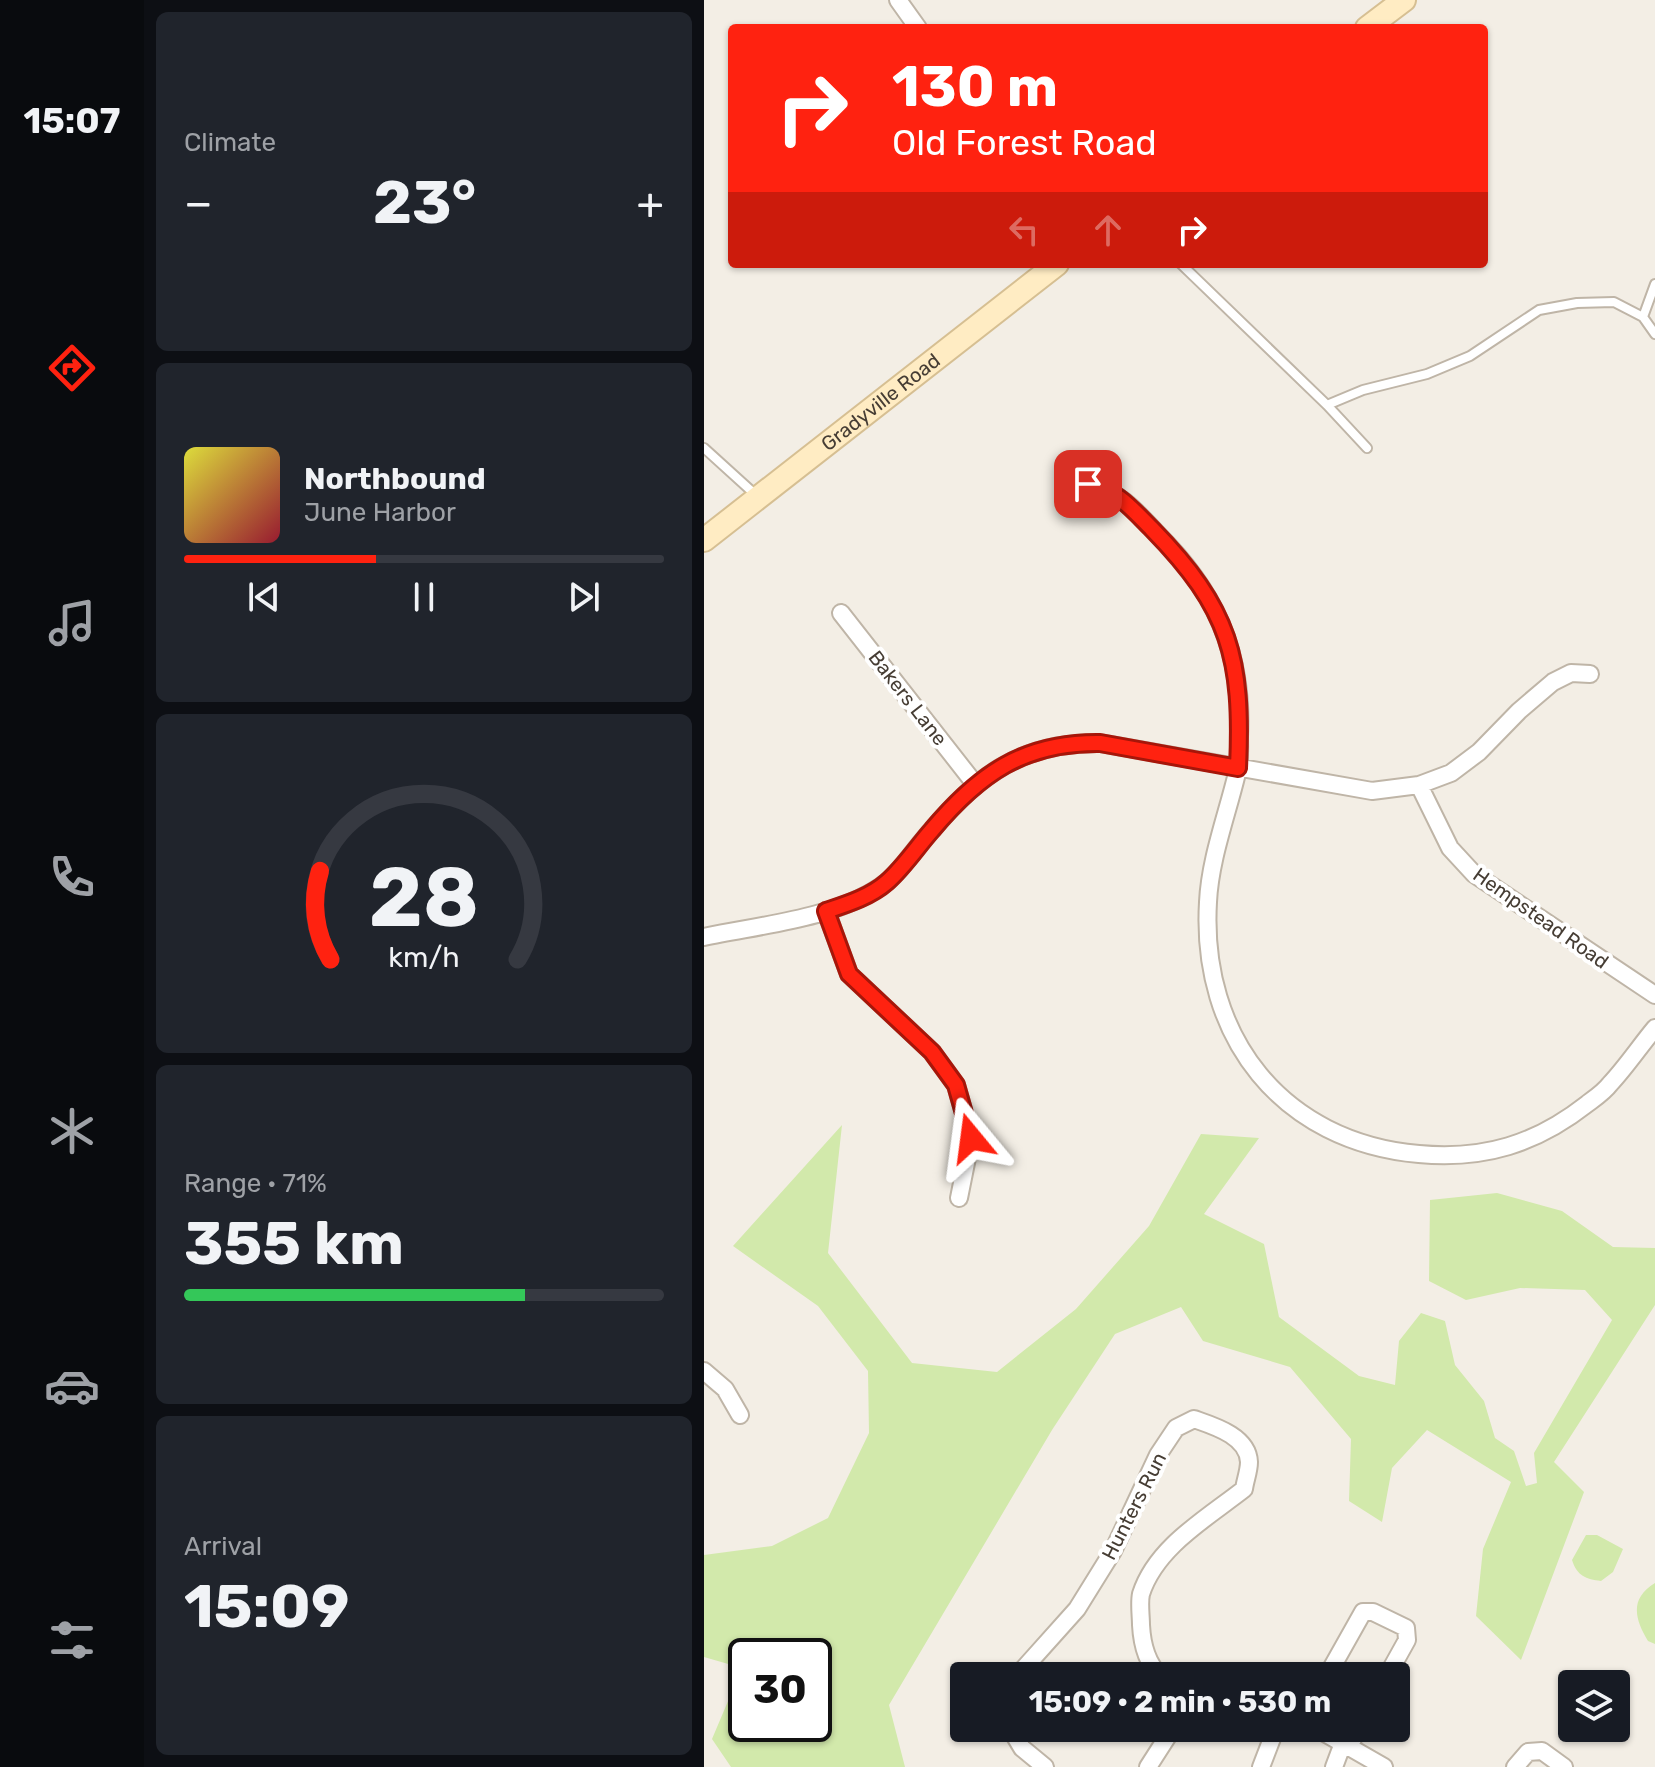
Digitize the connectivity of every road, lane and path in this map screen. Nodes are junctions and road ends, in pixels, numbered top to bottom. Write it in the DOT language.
graph roads {
  1 [pos="898,0"];
  2 [pos="1404,0"];
  3 [pos="915,24"];
  4 [pos="1372,24"];
  5 [pos="1052,268"];
  6 [pos="1185,268"];
  7 [pos="1655,284"];
  8 [pos="1643,317"];
  9 [pos="1655,334"];
  10 [pos="1327,405"];
  11 [pos="704,448"];
  12 [pos="1367,448"];
  13 [pos="1088,484"];
  14 [pos="759,497"];
  15 [pos="704,540"];
  16 [pos="841,613"];
  17 [pos="1590,674"];
  18 [pos="1238,768"];
  19 [pos="975,784"];
  20 [pos="1419,785"];
  21 [pos="826,911"];
  22 [pos="704,937"];
  23 [pos="1655,995"];
  24 [pos="1655,1028"];
  25 [pos="959,1198"];
  26 [pos="704,1371"];
  27 [pos="740,1415"];
  28 [pos="1030,1662"];
  29 [pos="1149,1662"];
  30 [pos="1335,1662"];
  31 [pos="1395,1662"];
  32 [pos="1018,1742"];
  33 [pos="1164,1742"];
  34 [pos="1271,1742"];
  35 [pos="1341,1742"];
  36 [pos="1348,1742"];
  37 [pos="1346,1745"];
  38 [pos="1045,1767"];
  39 [pos="1148,1767"];
  40 [pos="1261,1767"];
  41 [pos="1334,1767"];
  42 [pos="1384,1767"];
  43 [pos="1515,1767"];
  44 [pos="1564,1767"];
  1 -- 3 [label="street"];
  2 -- 4 [label="street"];
  5 -- 14 [label="street, Gradyville Road"];
  6 -- 10 [label="lane"];
  7 -- 8 [label="lane"];
  8 -- 9 [label="lane"];
  8 -- 10 [label="lane"];
  10 -- 12 [label="lane"];
  11 -- 14 [label="lane"];
  13 -- 18 [label="street"];
  14 -- 15 [label="street, Gradyville Road"];
  16 -- 19 [label="street, Bakers Lane"];
  17 -- 20 [label="street"];
  18 -- 19 [label="street"];
  18 -- 20 [label="street"];
  18 -- 24 [label="street"];
  19 -- 21 [label="street"];
  20 -- 23 [label="street, Hempstead Road"];
  21 -- 22 [label="street"];
  21 -- 25 [label="street"];
  26 -- 27 [label="street"];
  28 -- 29 [label="street, Hunters Run"];
  30 -- 31 [label="street"];
  32 -- 38 [label="street"];
  33 -- 39 [label="street"];
  34 -- 40 [label="street"];
  35 -- 37 [label="street"];
  36 -- 37 [label="street"];
  37 -- 41 [label="street"];
  37 -- 42 [label="street"];
  43 -- 44 [label="street"];
}
